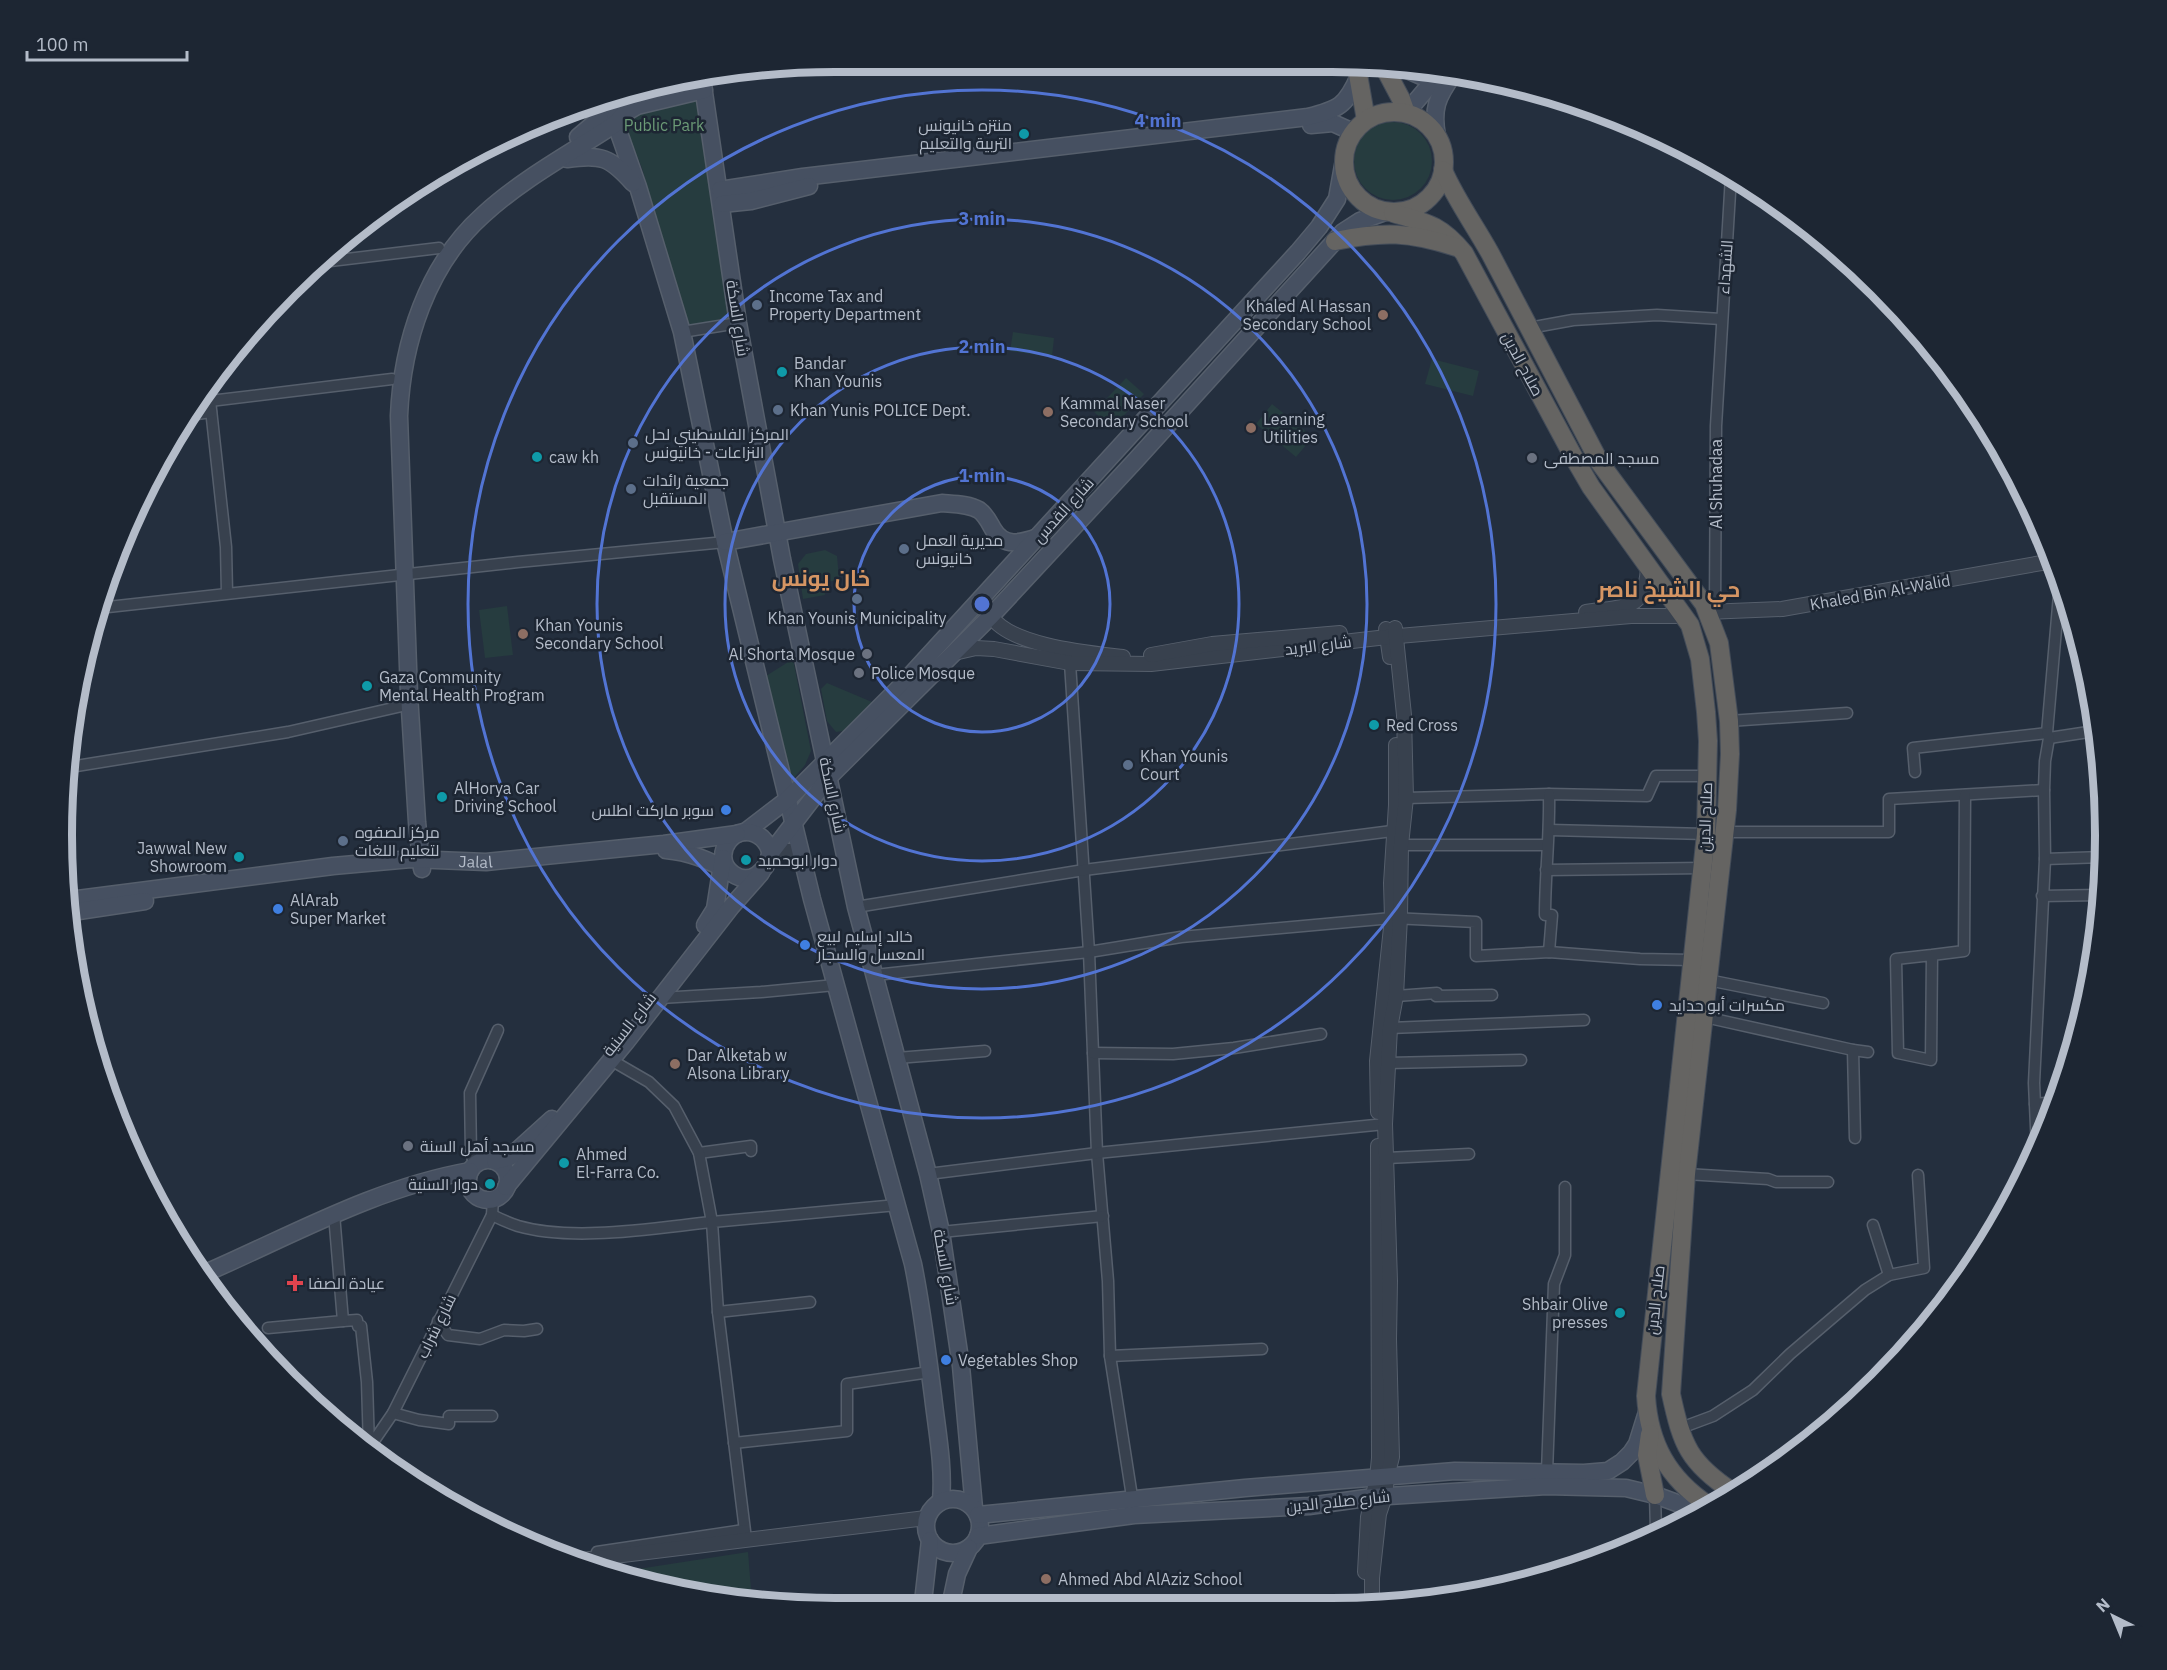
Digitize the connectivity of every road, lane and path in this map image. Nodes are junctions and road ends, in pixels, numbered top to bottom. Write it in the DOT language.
graph roads {
  1 [pos="1357,73"];
  2 [pos="1358,73"];
  3 [pos="1388,75"];
  4 [pos="1438,80"];
  5 [pos="1444,81"];
  6 [pos="703,85"];
  7 [pos="608,107"];
  8 [pos="602,108"];
  9 [pos="1406,113"];
  10 [pos="615,124"];
  11 [pos="1360,126"];
  12 [pos="1437,136"];
  13 [pos="560,160"];
  14 [pos="1344,160"];
  15 [pos="1443,170"];
  16 [pos="1730,185"];
  17 [pos="638,188"];
  18 [pos="721,197"];
  19 [pos="1389,212"];
  20 [pos="1335,241"];
  21 [pos="439,248"];
  22 [pos="1461,249"];
  23 [pos="332,261"];
  24 [pos="1721,319"];
  25 [pos="738,323"];
  26 [pos="1528,328"];
  27 [pos="682,332"];
  28 [pos="1542,351"];
  29 [pos="1721,358"];
  30 [pos="1524,363"];
  31 [pos="392,379"];
  32 [pos="210,401"];
  33 [pos="777,532"];
  34 [pos="1039,536"];
  35 [pos="725,542"];
  36 [pos="781,554"];
  37 [pos="730,562"];
  38 [pos="2044,563"];
  39 [pos="1648,566"];
  40 [pos="401,575"];
  41 [pos="227,593"];
  42 [pos="2058,602"];
  43 [pos="107,607"];
  44 [pos="1711,611"];
  45 [pos="991,616"];
  46 [pos="1683,616"];
  47 [pos="1391,633"];
  48 [pos="954,653"];
  49 [pos="1070,663"];
  50 [pos="402,706"];
  51 [pos="1847,713"];
  52 [pos="1729,721"];
  53 [pos="2088,732"];
  54 [pos="2048,735"];
  55 [pos="76,766"];
  56 [pos="828,770"];
  57 [pos="1915,772"];
  58 [pos="1707,776"];
  59 [pos="2044,790"];
  60 [pos="1550,794"];
  61 [pos="1965,795"];
  62 [pos="1406,798"];
  63 [pos="788,799"];
  64 [pos="794,823"];
  65 [pos="1398,830"];
  66 [pos="1550,830"];
  67 [pos="1725,832"];
  68 [pos="741,833"];
  69 [pos="1706,834"];
  70 [pos="1401,845"];
  71 [pos="1547,845"];
  72 [pos="2094,857"];
  73 [pos="2045,859"];
  74 [pos="803,860"];
  75 [pos="767,863"];
  76 [pos="416,864"];
  77 [pos="726,866"];
  78 [pos="1703,868"];
  79 [pos="1084,870"];
  80 [pos="1546,870"];
  81 [pos="2092,895"];
  82 [pos="2042,896"];
  83 [pos="75,899"];
  84 [pos="856,907"];
  85 [pos="77,911"];
  86 [pos="1396,918"];
  87 [pos="1089,951"];
  88 [pos="1549,952"];
  89 [pos="1932,955"];
  90 [pos="1691,966"];
  91 [pos="875,975"];
  92 [pos="1708,983"];
  93 [pos="835,985"];
  94 [pos="1492,995"];
  95 [pos="1396,996"];
  96 [pos="660,998"];
  97 [pos="1823,1003"];
  98 [pos="1705,1017"];
  99 [pos="1584,1020"];
  100 [pos="1390,1028"];
  101 [pos="498,1030"];
  102 [pos="1321,1034"];
  103 [pos="1853,1050"];
  104 [pos="985,1051"];
  105 [pos="1868,1052"];
  106 [pos="1093,1053"];
  107 [pos="897,1059"];
  108 [pos="611,1060"];
  109 [pos="1521,1060"];
  110 [pos="1388,1063"];
  111 [pos="2046,1103"];
  112 [pos="2035,1104"];
  113 [pos="1382,1125"];
  114 [pos="2036,1129"];
  115 [pos="1855,1138"];
  116 [pos="751,1151"];
  117 [pos="699,1153"];
  118 [pos="1097,1153"];
  119 [pos="1468,1154"];
  120 [pos="1387,1158"];
  121 [pos="495,1161"];
  122 [pos="472,1168"];
  123 [pos="928,1174"];
  124 [pos="1686,1174"];
  125 [pos="1918,1175"];
  126 [pos="1828,1182"];
  127 [pos="506,1187"];
  128 [pos="1565,1187"];
  129 [pos="897,1204"];
  130 [pos="492,1207"];
  131 [pos="334,1214"];
  132 [pos="1102,1216"];
  133 [pos="712,1222"];
  134 [pos="1873,1225"];
  135 [pos="941,1232"];
  136 [pos="210,1271"];
  137 [pos="1889,1275"];
  138 [pos="810,1302"];
  139 [pos="718,1312"];
  140 [pos="343,1321"];
  141 [pos="438,1321"];
  142 [pos="268,1328"];
  143 [pos="537,1329"];
  144 [pos="1262,1349"];
  145 [pos="1110,1356"];
  146 [pos="930,1372"];
  147 [pos="393,1413"];
  148 [pos="492,1416"];
  149 [pos="1649,1421"];
  150 [pos="1678,1429"];
  151 [pos="369,1435"];
  152 [pos="365,1436"];
  153 [pos="369,1438"];
  154 [pos="373,1442"];
  155 [pos="734,1443"];
  156 [pos="1547,1472"];
  157 [pos="1382,1478"];
  158 [pos="1727,1488"];
  159 [pos="1655,1495"];
  160 [pos="1379,1497"];
  161 [pos="941,1501"];
  162 [pos="1704,1501"];
  163 [pos="1133,1507"];
  164 [pos="1691,1508"];
  165 [pos="976,1511"];
  166 [pos="926,1518"];
  167 [pos="1656,1525"];
  168 [pos="745,1534"];
  169 [pos="930,1540"];
  170 [pos="973,1542"];
  171 [pos="582,1555"];
  172 [pos="591,1558"];
  173 [pos="1372,1596"];
  174 [pos="1365,1597"];
  175 [pos="923,1598"];
  176 [pos="952,1598"];
  1 -- 18 [label="main road"];
  2 -- 11 [label="highway"];
  3 -- 9 [label="highway"];
  4 -- 9 [label="main road"];
  5 -- 12 [label="main road"];
  6 -- 10 [label="main road"];
  6 -- 18 [label="main road, شارع السكة"];
  7 -- 10 [label="main road, شارع السكة"];
  8 -- 21 [label="main road"];
  9 -- 11 [label="highway"];
  9 -- 12 [label="highway"];
  10 -- 13 [label="main road"];
  10 -- 17 [label="main road, شارع السكة"];
  11 -- 14 [label="highway"];
  11 -- 18 [label="main road"];
  12 -- 15 [label="highway"];
  13 -- 17 [label="main road"];
  13 -- 40 [label="main road"];
  14 -- 19 [label="highway"];
  14 -- 34 [label="main road, شارع القدس"];
  15 -- 19 [label="highway"];
  15 -- 26 [label="highway, صلاح الدين"];
  16 -- 24 [label="street, الشهداء"];
  17 -- 27 [label="main road, شارع السكة"];
  18 -- 25 [label="main road, شارع السكة"];
  19 -- 20 [label="main road, شارع القدس"];
  19 -- 22 [label="highway, صلاح الدين"];
  20 -- 22 [label="highway"];
  20 -- 45 [label="main road, شارع القدس"];
  21 -- 23 [label="street"];
  21 -- 31 [label="main road"];
  22 -- 30 [label="highway, صلاح الدين"];
  24 -- 26 [label="street"];
  24 -- 29 [label="street, الشهداء"];
  25 -- 27 [label="street"];
  25 -- 33 [label="main road, شارع السكة"];
  26 -- 28 [label="highway, صلاح الدين"];
  27 -- 35 [label="main road, شارع السكة"];
  28 -- 30 [label="highway"];
  28 -- 44 [label="highway, صلاح الدين"];
  29 -- 44 [label="street, Al Shuhadaa"];
  30 -- 39 [label="highway, صلاح الدين"];
  31 -- 32 [label="street"];
  31 -- 40 [label="main road"];
  32 -- 41 [label="street"];
  33 -- 34 [label="main road"];
  33 -- 35 [label="main road"];
  33 -- 36 [label="main road, شارع السكة"];
  34 -- 56 [label="main road, شارع القدس"];
  35 -- 37 [label="main road, شارع السكة"];
  35 -- 40 [label="street"];
  36 -- 37 [label="main road"];
  36 -- 56 [label="main road, شارع السكة"];
  37 -- 63 [label="main road, شارع السكة"];
  38 -- 44 [label="street, Khaled Bin Al-Walid"];
  39 -- 46 [label="highway, صلاح الدين"];
  39 -- 47 [label="street, شارع البريد"];
  40 -- 41 [label="street"];
  40 -- 50 [label="main road"];
  40 -- 76 [label="main road"];
  41 -- 43 [label="street"];
  42 -- 54 [label="street"];
  44 -- 52 [label="highway, صلاح الدين"];
  45 -- 47 [label="street, شارع البريد"];
  45 -- 48 [label="main road, شارع القدس"];
  46 -- 47 [label="street, شارع البريد"];
  46 -- 58 [label="highway, صلاح الدين"];
  47 -- 49 [label="street, شارع البريد"];
  47 -- 62 [label="street"];
  47 -- 65 [label="street"];
  48 -- 49 [label="street, شارع البريد"];
  48 -- 56 [label="main road, شارع القدس"];
  49 -- 79 [label="street"];
  50 -- 55 [label="street"];
  50 -- 76 [label="main road"];
  51 -- 52 [label="street"];
  52 -- 67 [label="highway, صلاح الدين"];
  53 -- 54 [label="street"];
  54 -- 57 [label="street"];
  54 -- 59 [label="street"];
  56 -- 63 [label="main road, شارع القدس"];
  56 -- 64 [label="main road, شارع القدس"];
  56 -- 84 [label="main road, شارع السكة"];
  58 -- 60 [label="street"];
  58 -- 69 [label="highway, صلاح الدين"];
  59 -- 61 [label="street"];
  59 -- 73 [label="street"];
  60 -- 62 [label="street"];
  60 -- 66 [label="street"];
  61 -- 67 [label="street"];
  61 -- 89 [label="street"];
  62 -- 65 [label="street"];
  63 -- 64 [label="main road, شارع السكة"];
  63 -- 68 [label="main road, شارع القدس"];
  64 -- 74 [label="main road, شارع السكة"];
  64 -- 75 [label="main road, شارع القدس"];
  65 -- 70 [label="street"];
  65 -- 79 [label="street"];
  65 -- 86 [label="street"];
  66 -- 69 [label="street"];
  66 -- 71 [label="street"];
  67 -- 92 [label="highway, صلاح الدين"];
  68 -- 75 [label="main road"];
  68 -- 76 [label="main road, Jalal"];
  68 -- 77 [label="main road"];
  69 -- 78 [label="highway, صلاح الدين"];
  70 -- 71 [label="street"];
  70 -- 86 [label="street"];
  71 -- 80 [label="street"];
  72 -- 73 [label="street"];
  73 -- 82 [label="street"];
  74 -- 75 [label="street"];
  74 -- 93 [label="main road, شارع السكة"];
  75 -- 77 [label="main road"];
  75 -- 96 [label="main road, شارع السنية"];
  76 -- 77 [label="main road, Jalal"];
  76 -- 83 [label="main road, Jalal"];
  76 -- 85 [label="main road, Jalal"];
  77 -- 121 [label="main road, شارع السنية"];
  78 -- 80 [label="street"];
  78 -- 90 [label="highway, صلاح الدين"];
  79 -- 84 [label="street"];
  79 -- 87 [label="street"];
  80 -- 88 [label="street"];
  81 -- 82 [label="street"];
  82 -- 112 [label="street"];
  84 -- 91 [label="main road, شارع السكة"];
  86 -- 87 [label="street"];
  86 -- 88 [label="street"];
  86 -- 95 [label="street"];
  86 -- 113 [label="street"];
  87 -- 91 [label="street"];
  87 -- 106 [label="street"];
  88 -- 90 [label="street"];
  89 -- 89 [label="street"];
  90 -- 92 [label="highway"];
  90 -- 149 [label="highway, صلاح الدين"];
  91 -- 107 [label="main road, شارع السكة"];
  92 -- 97 [label="street"];
  92 -- 98 [label="highway, صلاح الدين"];
  93 -- 96 [label="street"];
  93 -- 129 [label="main road, شارع السكة"];
  94 -- 95 [label="street"];
  95 -- 100 [label="street"];
  96 -- 108 [label="main road, شارع السنية"];
  98 -- 103 [label="street"];
  98 -- 124 [label="highway, صلاح الدين"];
  99 -- 100 [label="street"];
  100 -- 110 [label="street"];
  101 -- 122 [label="street"];
  102 -- 106 [label="street"];
  103 -- 105 [label="street"];
  103 -- 115 [label="street"];
  104 -- 107 [label="street"];
  106 -- 118 [label="street"];
  107 -- 123 [label="main road, شارع السكة"];
  108 -- 117 [label="street"];
  108 -- 127 [label="main road, شارع السنية"];
  109 -- 110 [label="street"];
  110 -- 113 [label="street"];
  111 -- 112 [label="street"];
  112 -- 114 [label="street"];
  113 -- 118 [label="street"];
  113 -- 120 [label="street"];
  113 -- 157 [label="street"];
  116 -- 117 [label="street"];
  117 -- 133 [label="street"];
  118 -- 123 [label="street"];
  118 -- 132 [label="street"];
  119 -- 120 [label="street"];
  120 -- 157 [label="street"];
  121 -- 122 [label="main road, شارع السنية"];
  121 -- 127 [label="main road"];
  122 -- 130 [label="main road"];
  122 -- 131 [label="main road, شارع السنية"];
  123 -- 135 [label="main road, شارع السكة"];
  124 -- 126 [label="street"];
  124 -- 150 [label="highway, صلاح الدين"];
  125 -- 137 [label="street"];
  127 -- 130 [label="main road, شارع السنية"];
  128 -- 156 [label="street"];
  129 -- 133 [label="street"];
  129 -- 146 [label="main road, شارع السكة"];
  130 -- 133 [label="street"];
  130 -- 141 [label="street, شارع شراب"];
  131 -- 136 [label="main road, شارع السنية"];
  131 -- 140 [label="street"];
  132 -- 135 [label="street"];
  132 -- 145 [label="street"];
  133 -- 139 [label="street"];
  134 -- 137 [label="street"];
  135 -- 165 [label="main road, شارع السكة"];
  137 -- 150 [label="street"];
  138 -- 139 [label="street"];
  139 -- 155 [label="street"];
  140 -- 142 [label="street"];
  140 -- 151 [label="street"];
  141 -- 143 [label="street"];
  141 -- 147 [label="street, شارع شراب"];
  144 -- 145 [label="street"];
  145 -- 163 [label="street"];
  146 -- 155 [label="street"];
  146 -- 161 [label="main road, شارع السكة"];
  147 -- 148 [label="street"];
  147 -- 154 [label="street, شارع شراب"];
  149 -- 156 [label="main road, شارع صلاح الدين"];
  149 -- 159 [label="highway"];
  149 -- 162 [label="highway, صلاح الدين"];
  150 -- 158 [label="highway, صلاح الدين"];
  151 -- 152 [label="street"];
  151 -- 153 [label="street"];
  155 -- 168 [label="street"];
  156 -- 157 [label="main road, شارع صلاح الدين"];
  157 -- 160 [label="street"];
  157 -- 163 [label="main road, شارع صلاح الدين"];
  159 -- 160 [label="main road, شارع صلاح الدين"];
  159 -- 164 [label="main road, شارع صلاح الدين"];
  159 -- 167 [label="street"];
  160 -- 163 [label="main road, شارع صلاح الدين"];
  160 -- 173 [label="street"];
  160 -- 174 [label="street"];
  161 -- 165 [label="main road"];
  161 -- 166 [label="main road"];
  163 -- 165 [label="main road, شارع صلاح الدين"];
  163 -- 170 [label="main road, شارع صلاح الدين"];
  165 -- 170 [label="main road"];
  166 -- 168 [label="street"];
  166 -- 169 [label="main road"];
  168 -- 171 [label="street"];
  168 -- 172 [label="street"];
  169 -- 170 [label="main road"];
  169 -- 175 [label="main road"];
  170 -- 176 [label="main road"];
}
